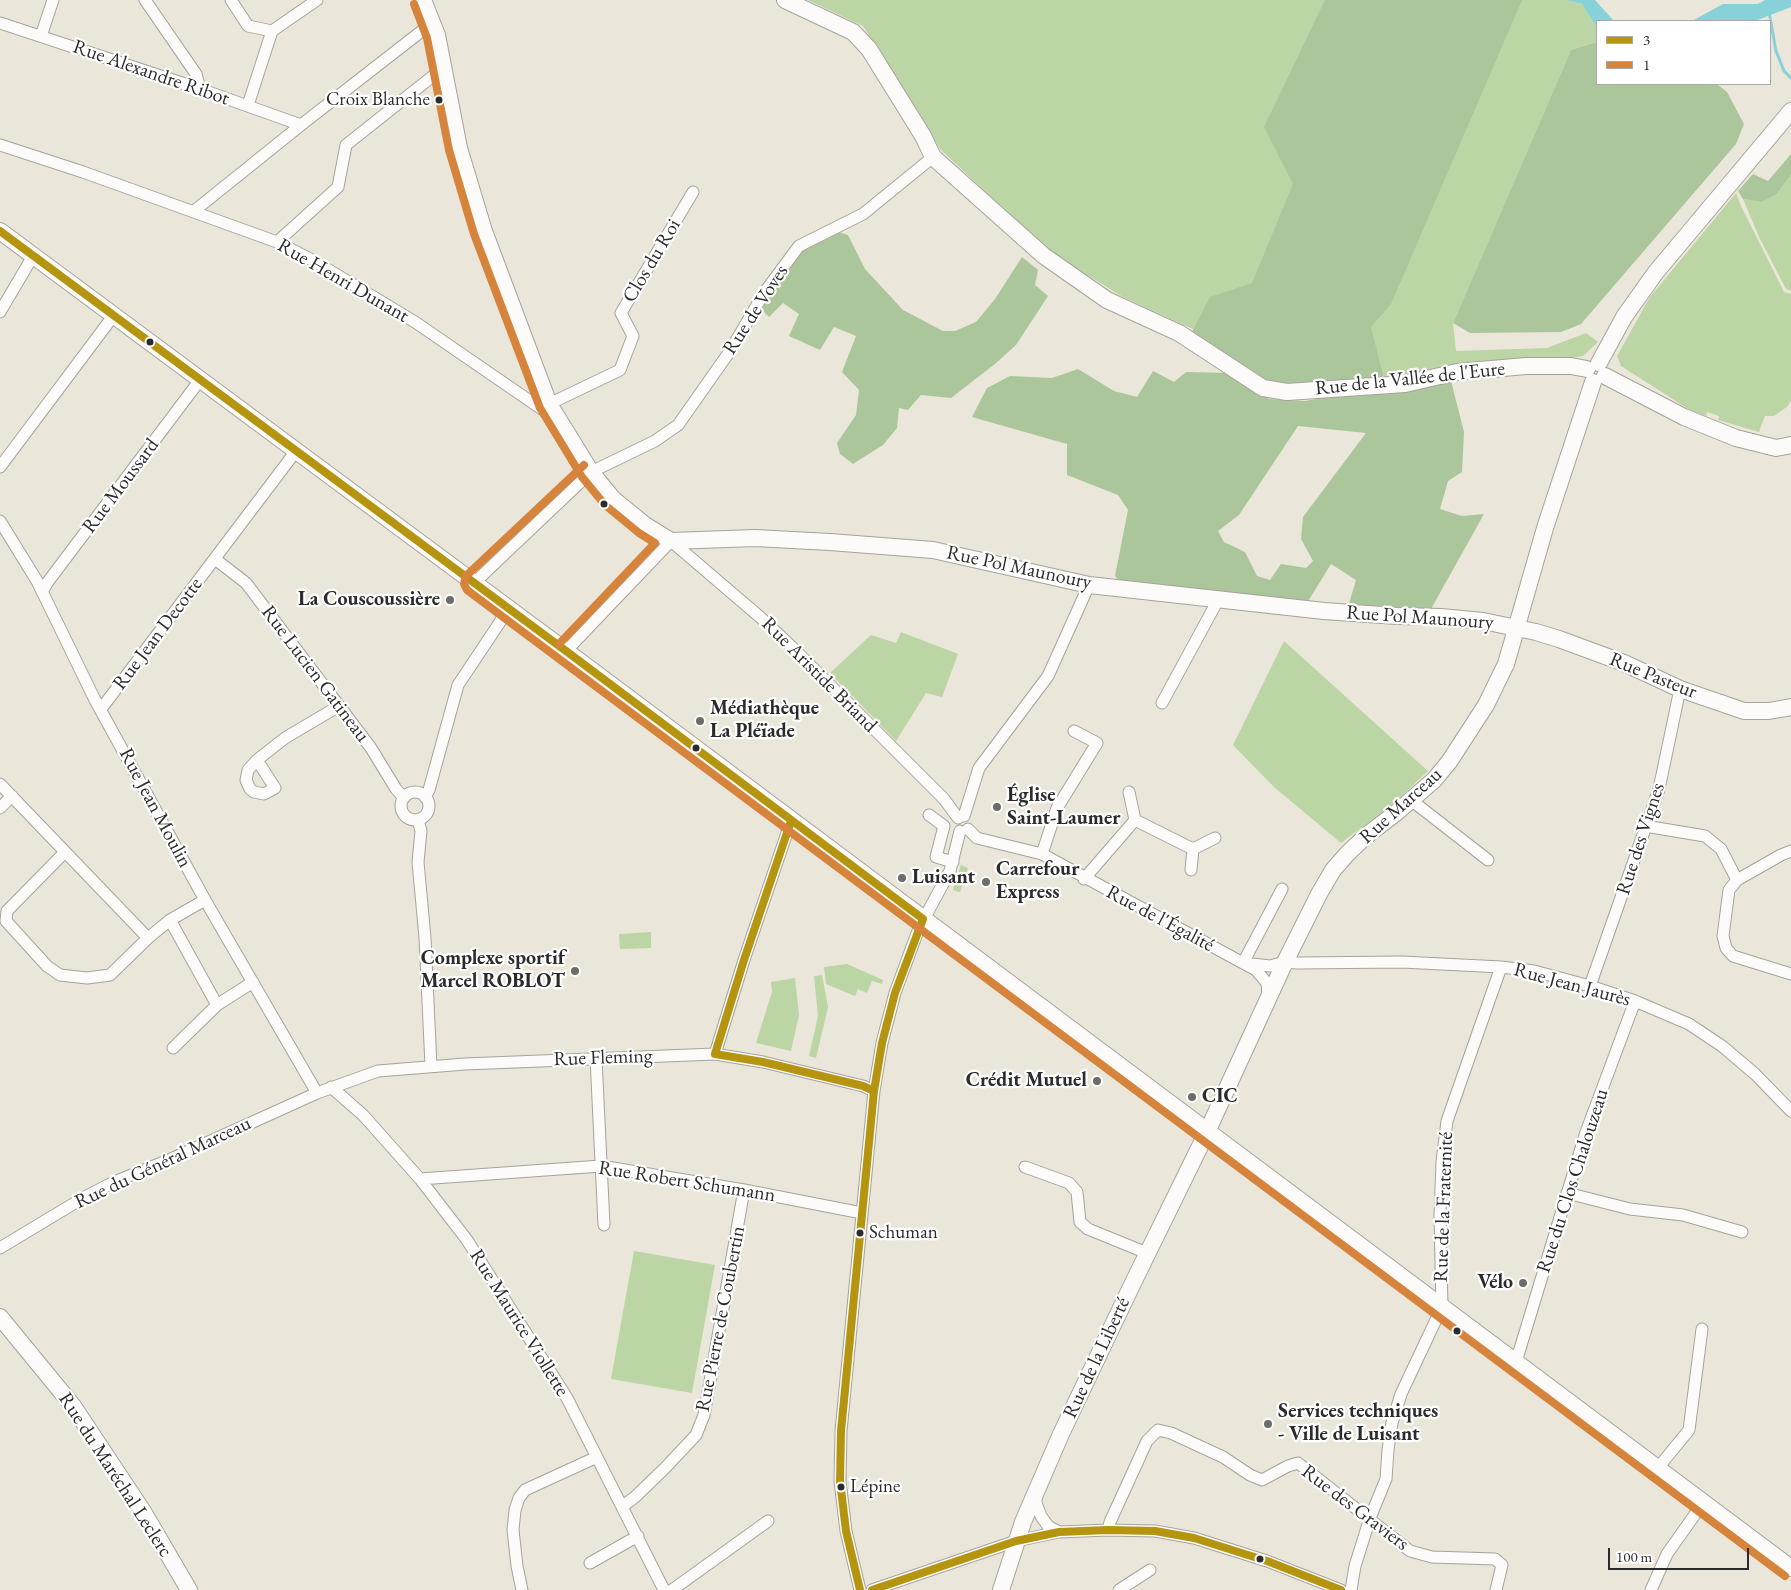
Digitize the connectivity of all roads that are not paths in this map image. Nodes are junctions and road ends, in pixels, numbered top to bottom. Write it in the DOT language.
graph roads {
  1 [pos="53,0"];
  2 [pos="145,0"];
  3 [pos="231,0"];
  4 [pos="316,0"];
  5 [pos="423,0"];
  6 [pos="785,0"];
  7 [pos="0,23"];
  8 [pos="432,24"];
  9 [pos="272,32"];
  10 [pos="40,36"];
  11 [pos="443,68"];
  12 [pos="200,89"];
  13 [pos="248,105"];
  14 [pos="1791,112"];
  15 [pos="301,124"];
  16 [pos="0,145"];
  17 [pos="933,158"];
  18 [pos="693,192"];
  19 [pos="194,211"];
  20 [pos="0,231"];
  21 [pos="277,242"];
  22 [pos="33,256"];
  23 [pos="0,312"];
  24 [pos="114,315"];
  25 [pos="1596,372"];
  26 [pos="200,380"];
  27 [pos="552,408"];
  28 [pos="1791,445"];
  29 [pos="296,451"];
  30 [pos="0,467"];
  31 [pos="591,472"];
  32 [pos="0,521"];
  33 [pos="671,541"];
  34 [pos="215,559"];
  35 [pos="474,583"];
  36 [pos="1089,585"];
  37 [pos="42,592"];
  38 [pos="1218,600"];
  39 [pos="507,608"];
  40 [pos="1516,627"];
  41 [pos="566,651"];
  42 [pos="1680,688"];
  43 [pos="1162,703"];
  44 [pos="339,706"];
  45 [pos="1791,707"];
  46 [pos="101,709"];
  47 [pos="1074,731"];
  48 [pos="257,760"];
  49 [pos="0,784"];
  50 [pos="1129,792"];
  51 [pos="12,796"];
  52 [pos="425,797"];
  53 [pos="404,798"];
  54 [pos="1411,800"];
  55 [pos="0,808"];
  56 [pos="929,815"];
  57 [pos="961,817"];
  58 [pos="418,820"];
  59 [pos="1135,820"];
  60 [pos="791,821"];
  61 [pos="1645,826"];
  62 [pos="964,831"];
  63 [pos="1214,838"];
  64 [pos="1193,849"];
  65 [pos="1791,851"];
  66 [pos="65,852"];
  67 [pos="1042,854"];
  68 [pos="1488,860"];
  69 [pos="953,862"];
  70 [pos="1191,870"];
  71 [pos="1084,878"];
  72 [pos="1737,880"];
  73 [pos="1282,889"];
  74 [pos="205,900"];
  75 [pos="923,919"];
  76 [pos="170,920"];
  77 [pos="148,938"];
  78 [pos="1285,962"];
  79 [pos="1243,963"];
  80 [pos="1501,967"];
  81 [pos="1791,974"];
  82 [pos="253,982"];
  83 [pos="1590,986"];
  84 [pos="1268,999"];
  85 [pos="1635,1001"];
  86 [pos="218,1005"];
  87 [pos="173,1048"];
  88 [pos="715,1054"];
  89 [pos="596,1058"];
  90 [pos="431,1066"];
  91 [pos="331,1087"];
  92 [pos="874,1091"];
  93 [pos="317,1093"];
  94 [pos="1791,1111"];
  95 [pos="1207,1132"];
  96 [pos="601,1166"];
  97 [pos="1025,1167"];
  98 [pos="420,1179"];
  99 [pos="744,1190"];
  100 [pos="1567,1193"];
  101 [pos="862,1213"];
  102 [pos="604,1225"];
  103 [pos="1742,1232"];
  104 [pos="0,1248"];
  105 [pos="1147,1253"];
  106 [pos="1442,1307"];
  107 [pos="0,1317"];
  108 [pos="1702,1329"];
  109 [pos="1516,1362"];
  110 [pos="597,1457"];
  111 [pos="1657,1468"];
  112 [pos="1036,1490"];
  113 [pos="1703,1503"];
  114 [pos="623,1506"];
  115 [pos="1370,1518"];
  116 [pos="768,1521"];
  117 [pos="1108,1530"];
  118 [pos="1059,1532"];
  119 [pos="638,1536"];
  120 [pos="1016,1541"];
  121 [pos="590,1563"];
  122 [pos="1791,1568"];
  123 [pos="1150,1570"];
  124 [pos="189,1590"];
  125 [pos="522,1590"];
  126 [pos="664,1590"];
  127 [pos="672,1590"];
  128 [pos="860,1590"];
  129 [pos="872,1590"];
  130 [pos="1001,1590"];
  131 [pos="1119,1590"];
  132 [pos="1341,1590"];
  133 [pos="1351,1590"];
  134 [pos="1496,1590"];
  135 [pos="1650,1590"];
  1 -- 10 [label="street"];
  2 -- 12 [label="street"];
  3 -- 9 [label="street"];
  4 -- 9 [label="street"];
  5 -- 8 [label="street"];
  6 -- 17 [label="street, Rue de la Vallée de l'Eure"];
  7 -- 10 [label="street, Rue Alexandre Ribot"];
  8 -- 11 [label="street"];
  8 -- 15 [label="street"];
  9 -- 13 [label="street"];
  10 -- 12 [label="street, Rue Alexandre Ribot"];
  11 -- 21 [label="street"];
  11 -- 27 [label="street"];
  12 -- 13 [label="street, Rue Alexandre Ribot"];
  13 -- 15 [label="street, Rue Alexandre Ribot"];
  14 -- 25 [label="street, Rue Marceau"];
  15 -- 19 [label="street"];
  16 -- 19 [label="street, Rue Henri Dunant"];
  17 -- 25 [label="street, Rue de la Vallée de l'Eure"];
  17 -- 31 [label="street, Rue de Voves"];
  18 -- 27 [label="street, Clos du Roi"];
  19 -- 21 [label="street, Rue Henri Dunant"];
  20 -- 22 [label="street"];
  21 -- 27 [label="street, Rue Henri Dunant"];
  22 -- 23 [label="street"];
  22 -- 24 [label="street"];
  24 -- 26 [label="street"];
  24 -- 30 [label="street"];
  25 -- 28 [label="street, Rue de la Vallée de l'Eure"];
  25 -- 40 [label="street, Rue Marceau"];
  26 -- 29 [label="street"];
  26 -- 37 [label="street, Rue Moussard"];
  27 -- 31 [label="street"];
  29 -- 34 [label="street, Rue Jean Decotte"];
  29 -- 35 [label="street"];
  31 -- 33 [label="street"];
  31 -- 35 [label="street, Rue de Voves"];
  32 -- 37 [label="street, Rue Jean Moulin"];
  33 -- 36 [label="street, Rue Pol Maunoury"];
  33 -- 41 [label="street"];
  33 -- 57 [label="street, Rue Aristide Briand"];
  34 -- 44 [label="street, Rue Lucien Gatineau"];
  34 -- 46 [label="street, Rue Jean Decotte"];
  35 -- 39 [label="street"];
  36 -- 38 [label="street, Rue Pol Maunoury"];
  36 -- 57 [label="street"];
  37 -- 46 [label="street, Rue Jean Moulin"];
  38 -- 40 [label="street, Rue Pol Maunoury"];
  38 -- 43 [label="street"];
  39 -- 41 [label="street"];
  39 -- 52 [label="street"];
  40 -- 42 [label="street, Rue Pasteur"];
  40 -- 54 [label="street, Rue Marceau"];
  41 -- 60 [label="street"];
  42 -- 45 [label="street, Rue Pasteur"];
  42 -- 61 [label="street, Rue des Vignes"];
  44 -- 48 [label="street"];
  44 -- 53 [label="street, Rue Lucien Gatineau"];
  46 -- 74 [label="street, Rue Jean Moulin"];
  47 -- 67 [label="street"];
  49 -- 51 [label="street"];
  50 -- 59 [label="street"];
  51 -- 55 [label="street"];
  51 -- 66 [label="street"];
  52 -- 53 [label="street"];
  52 -- 58 [label="street"];
  53 -- 58 [label="street"];
  54 -- 68 [label="street"];
  54 -- 78 [label="street, Rue Marceau"];
  56 -- 69 [label="street"];
  57 -- 62 [label="street"];
  58 -- 90 [label="street"];
  59 -- 64 [label="street"];
  59 -- 71 [label="street"];
  60 -- 75 [label="street"];
  60 -- 88 [label="street"];
  61 -- 72 [label="street"];
  61 -- 83 [label="street, Rue des Vignes"];
  62 -- 67 [label="street, Rue de l'Égalité"];
  62 -- 69 [label="street"];
  63 -- 64 [label="street"];
  64 -- 70 [label="street"];
  65 -- 72 [label="street"];
  66 -- 77 [label="street"];
  66 -- 77 [label="street"];
  67 -- 71 [label="street, Rue de l'Égalité"];
  69 -- 75 [label="street"];
  71 -- 79 [label="street, Rue de l'Égalité"];
  72 -- 81 [label="street"];
  73 -- 79 [label="street"];
  74 -- 76 [label="street"];
  74 -- 82 [label="street, Rue Jean Moulin"];
  75 -- 92 [label="street"];
  75 -- 95 [label="street"];
  76 -- 77 [label="street"];
  76 -- 86 [label="street"];
  78 -- 79 [label="street, Rue de l'Égalité"];
  78 -- 80 [label="street, Rue Jean Jaurès"];
  78 -- 84 [label="street, Rue Marceau"];
  79 -- 84 [label="street, Rue de l'Égalité"];
  80 -- 83 [label="street, Rue Jean Jaurès"];
  80 -- 106 [label="street, Rue de la Fraternité"];
  82 -- 86 [label="street"];
  82 -- 93 [label="street, Rue Jean Moulin"];
  83 -- 85 [label="street, Rue Jean Jaurès"];
  84 -- 95 [label="street, Rue Marceau"];
  85 -- 94 [label="street, Rue Jean Jaurès"];
  85 -- 100 [label="street, Rue du Clos Chalouzeau"];
  86 -- 87 [label="street"];
  88 -- 89 [label="street, Rue Fleming"];
  88 -- 92 [label="street, Rue Fleming"];
  89 -- 90 [label="street, Rue Fleming"];
  89 -- 96 [label="street"];
  90 -- 91 [label="street, Rue Fleming"];
  91 -- 93 [label="street, Rue du Général Marceau"];
  91 -- 98 [label="street, Rue Maurice Viollette"];
  92 -- 101 [label="street"];
  93 -- 104 [label="street, Rue du Général Marceau"];
  95 -- 105 [label="street, Rue de la Liberté"];
  95 -- 106 [label="street"];
  96 -- 98 [label="street, Rue Robert Schumann"];
  96 -- 99 [label="street, Rue Robert Schumann"];
  96 -- 102 [label="street"];
  97 -- 105 [label="street"];
  98 -- 110 [label="street, Rue Maurice Viollette"];
  99 -- 101 [label="street, Rue Robert Schumann"];
  99 -- 114 [label="street, Rue Pierre de Coubertin"];
  100 -- 103 [label="street"];
  100 -- 109 [label="street, Rue du Clos Chalouzeau"];
  101 -- 128 [label="street"];
  105 -- 112 [label="street, Rue de la Liberté"];
  106 -- 109 [label="street"];
  106 -- 115 [label="street"];
  107 -- 124 [label="street, Rue du Maréchal Leclerc"];
  108 -- 111 [label="street"];
  109 -- 111 [label="street"];
  110 -- 114 [label="street, Rue Maurice Viollette"];
  110 -- 125 [label="street"];
  111 -- 113 [label="street"];
  112 -- 118 [label="street"];
  112 -- 120 [label="street, Rue de la Liberté"];
  113 -- 122 [label="street"];
  113 -- 135 [label="street"];
  114 -- 119 [label="street, Rue Maurice Viollette"];
  115 -- 117 [label="street, Rue des Graviers"];
  115 -- 133 [label="street"];
  115 -- 134 [label="street, Rue des Graviers"];
  116 -- 127 [label="street"];
  117 -- 118 [label="street"];
  117 -- 132 [label="street"];
  118 -- 120 [label="street"];
  119 -- 121 [label="street"];
  119 -- 126 [label="street, Rue Maurice Viollette"];
  120 -- 129 [label="street"];
  120 -- 130 [label="street, Rue de la Liberté"];
  123 -- 131 [label="street"];
}
